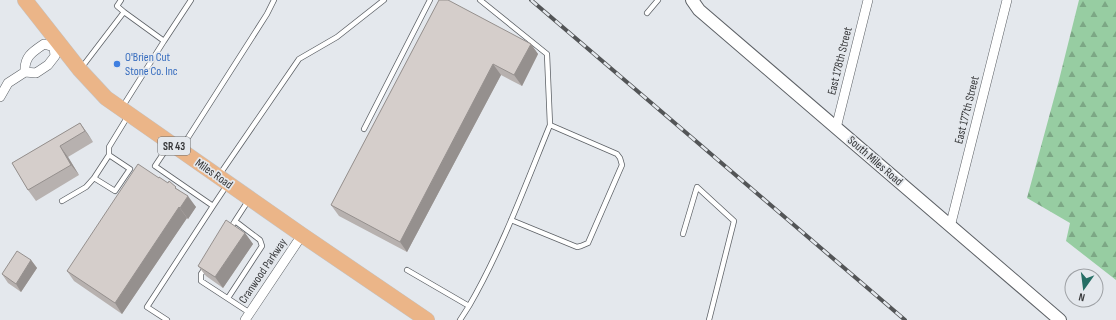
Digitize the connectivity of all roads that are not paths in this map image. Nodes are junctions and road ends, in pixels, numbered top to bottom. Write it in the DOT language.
graph roads {
  1 [pos="25,0"];
  2 [pos="121,0"];
  3 [pos="192,0"];
  4 [pos="274,0"];
  5 [pos="384,0"];
  6 [pos="430,0"];
  7 [pos="480,0"];
  8 [pos="658,0"];
  9 [pos="692,0"];
  10 [pos="868,0"];
  11 [pos="1007,0"];
  12 [pos="124,12"];
  13 [pos="647,13"];
  14 [pos="164,41"];
  15 [pos="56,45"];
  16 [pos="80,70"];
  17 [pos="24,72"];
  18 [pos="2,85"];
  19 [pos="0,97"];
  20 [pos="125,112"];
  21 [pos="550,125"];
  22 [pos="836,128"];
  23 [pos="364,129"];
  24 [pos="175,147"];
  25 [pos="109,154"];
  26 [pos="94,178"];
  27 [pos="223,181"];
  28 [pos="250,199"];
  29 [pos="62,201"];
  30 [pos="213,206"];
  31 [pos="511,220"];
  32 [pos="235,221"];
  33 [pos="950,227"];
  34 [pos="227,233"];
  35 [pos="683,234"];
  36 [pos="302,235"];
  37 [pos="208,264"];
  38 [pos="407,270"];
  39 [pos="228,298"];
  40 [pos="469,306"];
  41 [pos="247,316"];
  42 [pos="167,320"];
  43 [pos="428,320"];
  44 [pos="460,320"];
  45 [pos="708,320"];
  46 [pos="1060,320"];
  1 -- 15 [label="main road, Miles Road / SR 43"];
  2 -- 12 [label="lane"];
  3 -- 14 [label="lane"];
  4 -- 24 [label="lane"];
  5 -- 27 [label="lane"];
  6 -- 23 [label="lane"];
  7 -- 21 [label="lane"];
  8 -- 13 [label="lane"];
  9 -- 22 [label="street, South Miles Road"];
  10 -- 22 [label="street, East 178th Street"];
  11 -- 33 [label="street, East 177th Street"];
  12 -- 14 [label="lane"];
  12 -- 16 [label="lane"];
  14 -- 20 [label="lane"];
  15 -- 16 [label="main road, Miles Road / SR 43"];
  15 -- 17 [label="street"];
  15 -- 17 [label="street"];
  16 -- 20 [label="main road, Miles Road / SR 43"];
  17 -- 18 [label="street"];
  18 -- 19 [label="street"];
  20 -- 24 [label="main road, Miles Road / SR 43"];
  20 -- 25 [label="lane"];
  21 -- 31 [label="lane"];
  21 -- 31 [label="lane"];
  22 -- 33 [label="street, South Miles Road"];
  24 -- 27 [label="main road, Miles Road / SR 43"];
  24 -- 30 [label="lane"];
  25 -- 26 [label="lane"];
  25 -- 26 [label="lane"];
  26 -- 29 [label="lane"];
  27 -- 28 [label="main road, Miles Road / SR 43"];
  27 -- 30 [label="lane"];
  28 -- 32 [label="lane"];
  28 -- 36 [label="main road, Miles Road / SR 43"];
  30 -- 42 [label="lane"];
  31 -- 40 [label="lane"];
  32 -- 34 [label="lane"];
  32 -- 39 [label="lane"];
  33 -- 46 [label="street, South Miles Road"];
  35 -- 45 [label="lane"];
  36 -- 41 [label="street, Cranwood Parkway"];
  36 -- 43 [label="main road, Miles Road / SR 43"];
  37 -- 39 [label="lane"];
  38 -- 40 [label="lane"];
  39 -- 41 [label="lane"];
  40 -- 44 [label="lane"];
}
